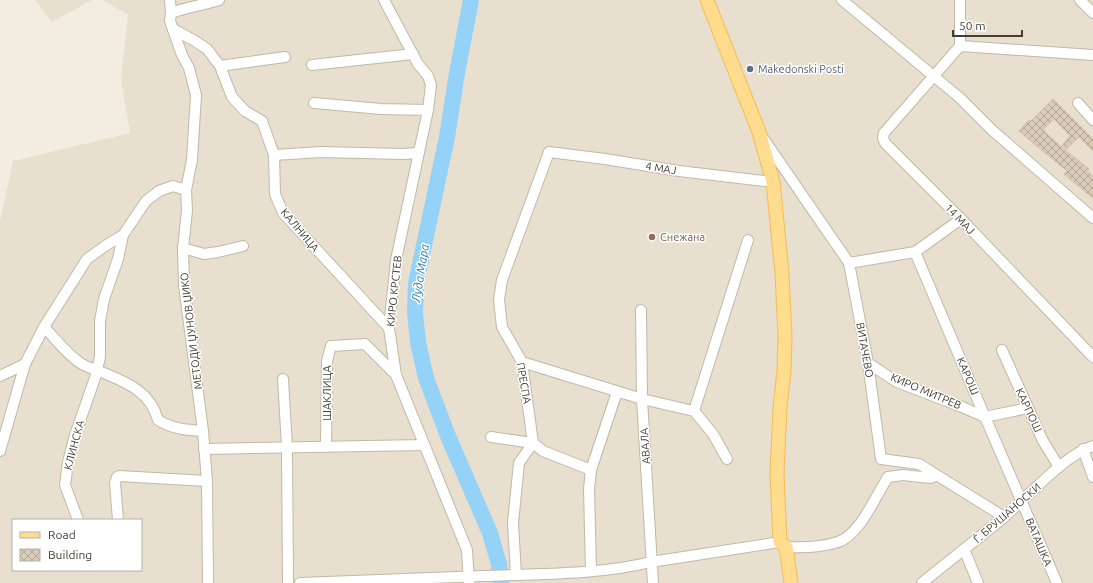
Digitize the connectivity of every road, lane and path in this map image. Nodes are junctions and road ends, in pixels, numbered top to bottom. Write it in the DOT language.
graph roads {
  1 [pos="170,0"];
  2 [pos="219,0"];
  3 [pos="384,0"];
  4 [pos="707,0"];
  5 [pos="842,0"];
  6 [pos="960,0"];
  7 [pos="1080,0"];
  8 [pos="172,13"];
  9 [pos="1093,13"];
  10 [pos="173,29"];
  11 [pos="960,46"];
  12 [pos="413,54"];
  13 [pos="1093,55"];
  14 [pos="285,57"];
  15 [pos="312,65"];
  16 [pos="220,66"];
  17 [pos="933,75"];
  18 [pos="314,103"];
  19 [pos="1078,103"];
  20 [pos="428,110"];
  21 [pos="1093,120"];
  22 [pos="759,132"];
  23 [pos="549,152"];
  24 [pos="418,153"];
  25 [pos="274,155"];
  26 [pos="773,182"];
  27 [pos="186,190"];
  28 [pos="1093,218"];
  29 [pos="961,219"];
  30 [pos="123,236"];
  31 [pos="748,240"];
  32 [pos="243,246"];
  33 [pos="183,248"];
  34 [pos="915,252"];
  35 [pos="849,263"];
  36 [pos="641,310"];
  37 [pos="44,327"];
  38 [pos="389,328"];
  39 [pos="1002,350"];
  40 [pos="1093,357"];
  41 [pos="522,362"];
  42 [pos="868,363"];
  43 [pos="25,364"];
  44 [pos="97,370"];
  45 [pos="396,375"];
  46 [pos="0,376"];
  47 [pos="283,378"];
  48 [pos="617,392"];
  49 [pos="642,399"];
  50 [pos="1028,408"];
  51 [pos="694,411"];
  52 [pos="985,417"];
  53 [pos="203,431"];
  54 [pos="491,437"];
  55 [pos="533,443"];
  56 [pos="424,445"];
  57 [pos="286,447"];
  58 [pos="326,447"];
  59 [pos="1088,448"];
  60 [pos="204,449"];
  61 [pos="0,451"];
  62 [pos="727,459"];
  63 [pos="1059,467"];
  64 [pos="592,470"];
  65 [pos="936,475"];
  66 [pos="1093,477"];
  67 [pos="207,481"];
  68 [pos="1022,501"];
  69 [pos="1004,517"];
  70 [pos="78,519"];
  71 [pos="118,519"];
  72 [pos="783,545"];
  73 [pos="964,549"];
  74 [pos="651,562"];
  75 [pos="591,571"];
  76 [pos="520,578"];
  77 [pos="468,580"];
  78 [pos="208,583"];
  79 [pos="288,583"];
  80 [pos="300,583"];
  81 [pos="653,583"];
  82 [pos="792,583"];
  83 [pos="922,583"];
  84 [pos="978,583"];
  85 [pos="1057,583"];
  1 -- 8 [label="street, МЕТОДИ ЏУНОВ ЏИКО"];
  2 -- 8 [label="street"];
  3 -- 12 [label="street, КИРО КРСТЕВ"];
  4 -- 22 [label="main road"];
  5 -- 17 [label="street"];
  6 -- 11 [label="street"];
  7 -- 9 [label="street"];
  8 -- 10 [label="street, МЕТОДИ ЏУНОВ ЏИКО"];
  10 -- 16 [label="street, КАЛНИЦА"];
  10 -- 27 [label="street, МЕТОДИ ЏУНОВ ЏИКО"];
  11 -- 13 [label="street"];
  11 -- 17 [label="street"];
  12 -- 15 [label="street"];
  12 -- 20 [label="street, КИРО КРСТЕВ"];
  14 -- 16 [label="street"];
  16 -- 25 [label="street, КАЛНИЦА"];
  17 -- 28 [label="street"];
  17 -- 29 [label="street, 14 МАЈ"];
  18 -- 20 [label="street"];
  19 -- 21 [label="street"];
  20 -- 24 [label="street, КИРО КРСТЕВ"];
  22 -- 26 [label="main road"];
  22 -- 35 [label="street, ВИТАЧЕВО"];
  23 -- 26 [label="street, 4 МАЈ"];
  23 -- 41 [label="street, ПРЕСПА"];
  24 -- 25 [label="street"];
  24 -- 38 [label="street, КИРО КРСТЕВ"];
  25 -- 38 [label="street, КАЛНИЦА"];
  26 -- 72 [label="main road"];
  27 -- 30 [label="street"];
  27 -- 33 [label="street, МЕТОДИ ЏУНОВ ЏИКО"];
  29 -- 34 [label="street"];
  29 -- 40 [label="street, 14 МАЈ"];
  30 -- 37 [label="street"];
  30 -- 44 [label="street, КЛИНСКА"];
  31 -- 51 [label="street"];
  32 -- 33 [label="street"];
  33 -- 53 [label="street, МЕТОДИ ЏУНОВ ЏИКО"];
  34 -- 35 [label="street"];
  34 -- 52 [label="street, КАРОШ"];
  35 -- 42 [label="street, ВИТАЧЕВО"];
  36 -- 49 [label="street, АВАЛА"];
  37 -- 43 [label="street"];
  37 -- 44 [label="street"];
  38 -- 45 [label="street, КИРО КРСТЕВ"];
  39 -- 50 [label="street, КАРПОШ"];
  41 -- 48 [label="street"];
  41 -- 55 [label="street, ПРЕСПА"];
  42 -- 52 [label="street, КИРО МИТРЕВ"];
  42 -- 65 [label="street, ВИТАЧЕВО"];
  43 -- 46 [label="street"];
  43 -- 61 [label="street"];
  44 -- 53 [label="street"];
  44 -- 70 [label="street, КЛИНСКА"];
  45 -- 56 [label="street, КИРО КРСТЕВ"];
  45 -- 58 [label="street, ШАКЛИЦА"];
  47 -- 57 [label="street"];
  48 -- 49 [label="street"];
  48 -- 64 [label="street"];
  49 -- 51 [label="street"];
  49 -- 74 [label="street, АВАЛА"];
  50 -- 52 [label="street"];
  50 -- 63 [label="street, КАРПОШ"];
  51 -- 62 [label="street"];
  52 -- 68 [label="street, КАРОШ"];
  53 -- 60 [label="street, МЕТОДИ ЏУНОВ ЏИКО"];
  54 -- 55 [label="street"];
  55 -- 64 [label="street"];
  55 -- 76 [label="street"];
  56 -- 58 [label="street"];
  56 -- 77 [label="street, КИРО КРСТЕВ"];
  57 -- 58 [label="street"];
  57 -- 60 [label="street"];
  57 -- 79 [label="street"];
  59 -- 63 [label="street, Ѓ. БРУШАНОСКИ"];
  59 -- 66 [label="street"];
  60 -- 67 [label="street, МЕТОДИ ЏУНОВ ЏИКО"];
  63 -- 68 [label="street, Ѓ. БРУШАНОСКИ"];
  64 -- 75 [label="street"];
  65 -- 69 [label="street, ВИТАЧЕВО"];
  65 -- 72 [label="street"];
  67 -- 71 [label="street"];
  67 -- 78 [label="street, МЕТОДИ ЏУНОВ ЏИКО"];
  68 -- 69 [label="street, Ѓ. БРУШАНОСКИ"];
  68 -- 85 [label="street, ВАТАШКА"];
  69 -- 73 [label="street, Ѓ. БРУШАНОСКИ"];
  72 -- 74 [label="street"];
  72 -- 82 [label="main road"];
  73 -- 83 [label="street, Ѓ. БРУШАНОСКИ"];
  73 -- 84 [label="street"];
  74 -- 75 [label="street"];
  74 -- 81 [label="street, АВАЛА"];
  75 -- 76 [label="street"];
  76 -- 77 [label="street"];
  77 -- 80 [label="street"];
}
